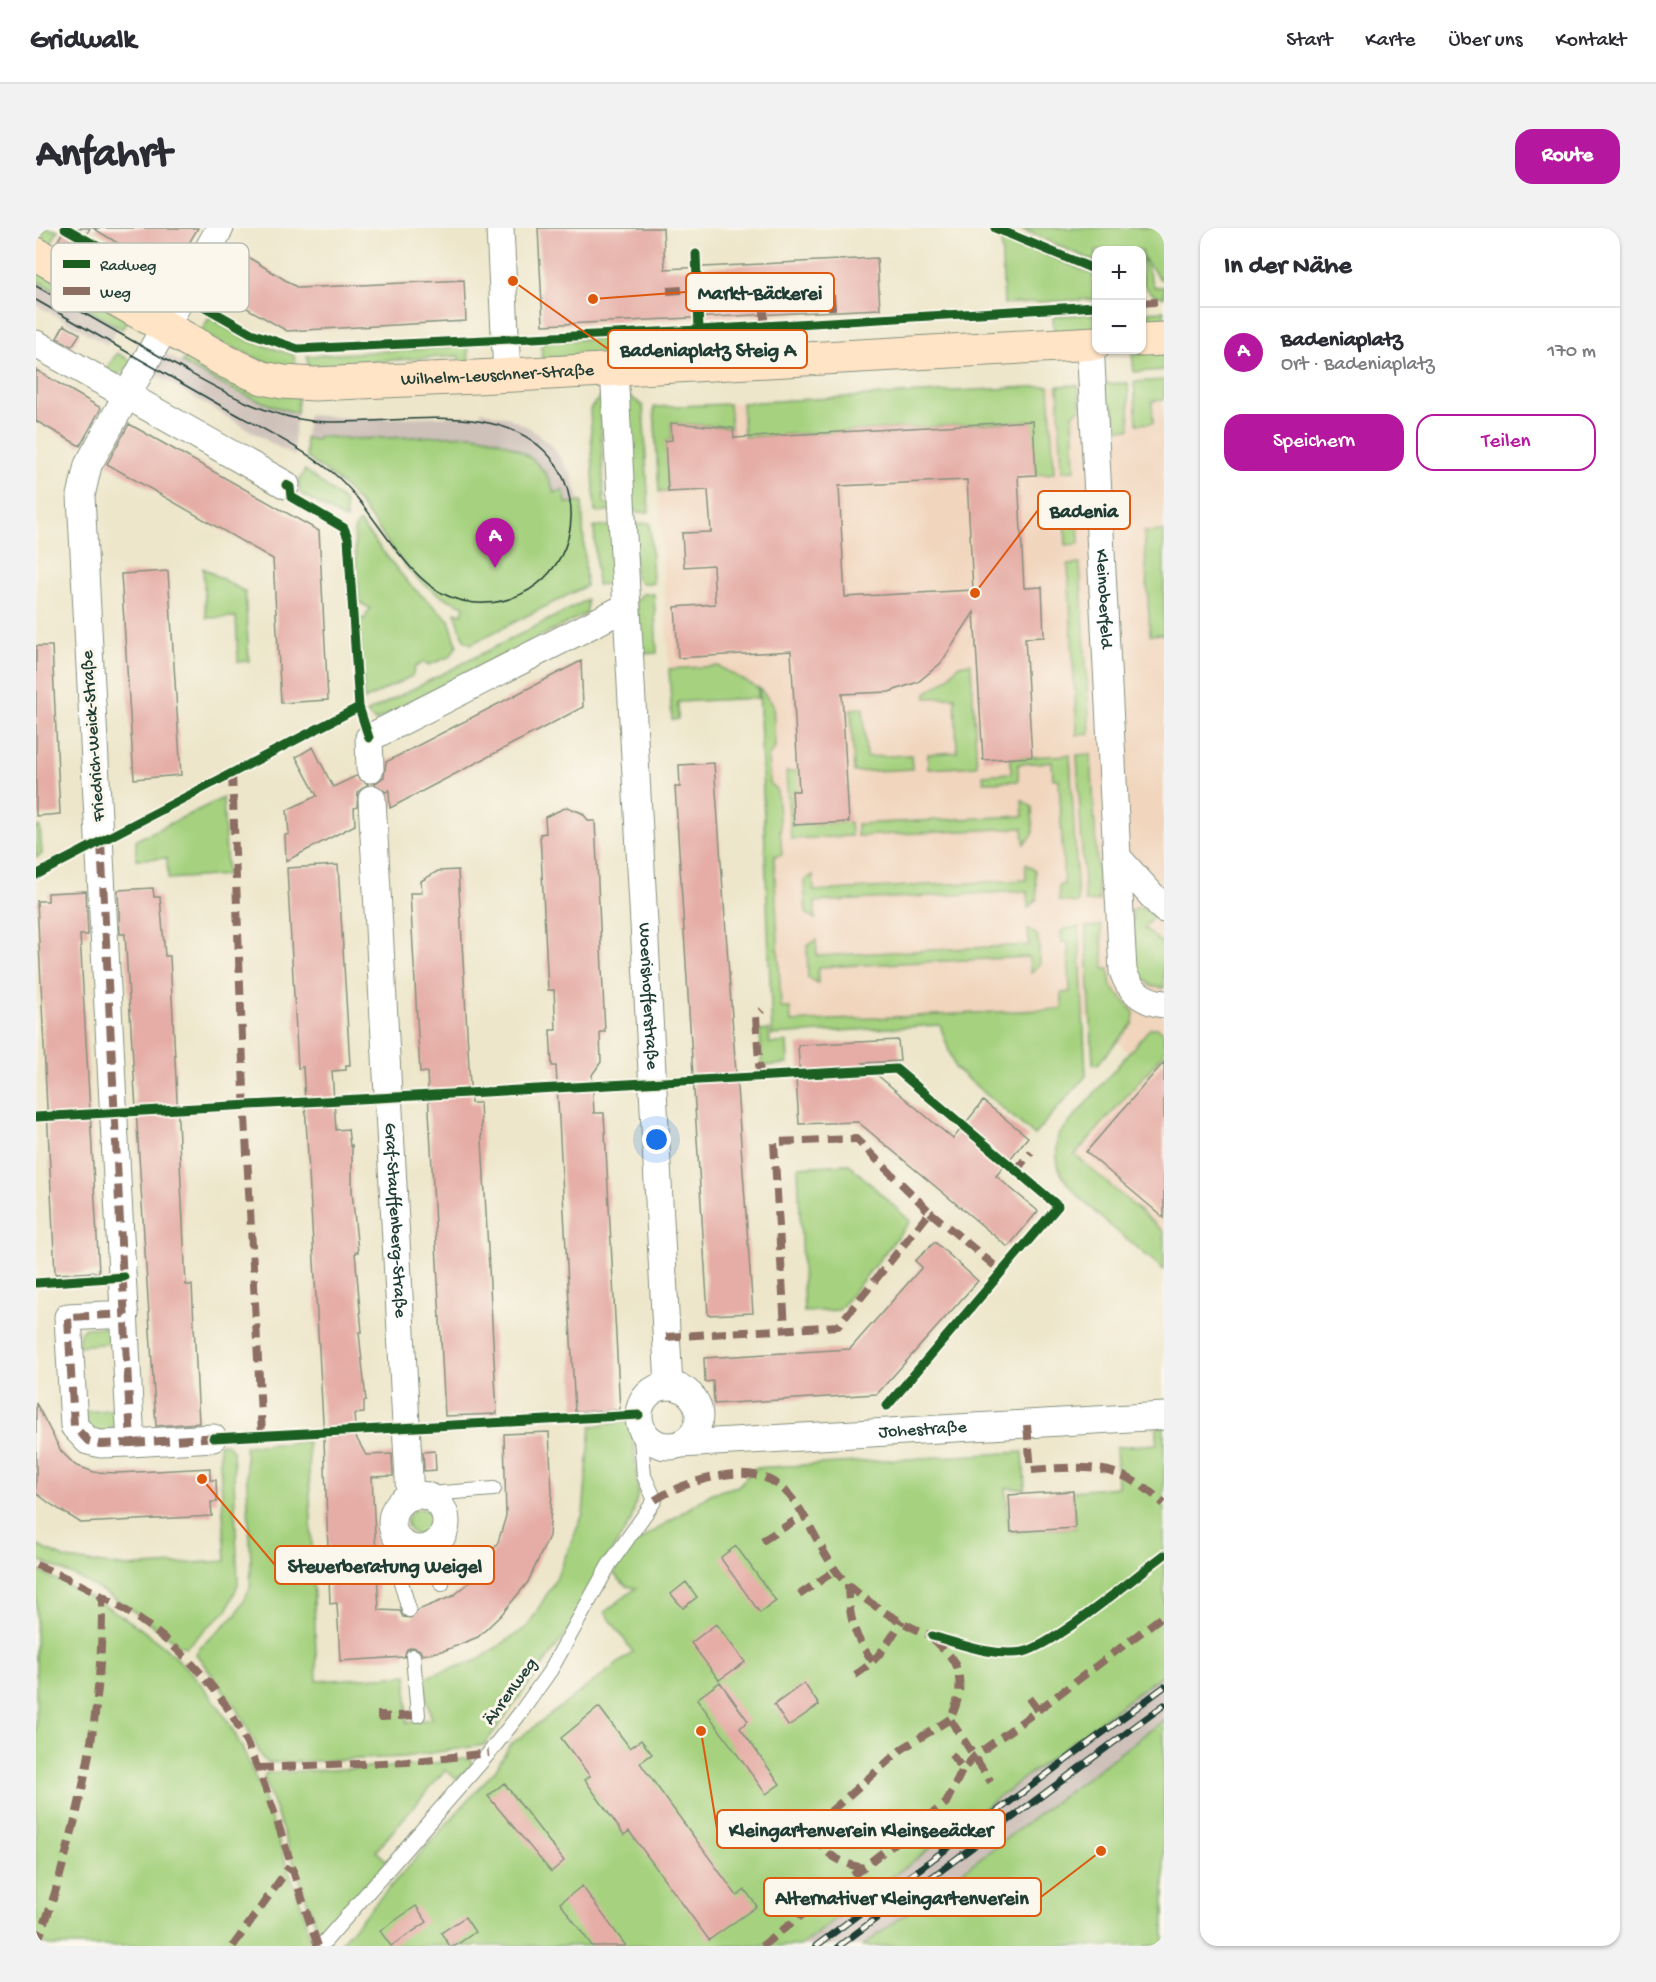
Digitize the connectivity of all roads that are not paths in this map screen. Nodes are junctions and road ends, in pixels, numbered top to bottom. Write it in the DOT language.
graph roads {
  1 [pos="220,228"];
  2 [pos="500,228"];
  3 [pos="211,243"];
  4 [pos="36,254"];
  5 [pos="51,263"];
  6 [pos="137,312"];
  7 [pos="172,312"];
  8 [pos="163,327"];
  9 [pos="1164,339"];
  10 [pos="1146,340"];
  11 [pos="1092,343"];
  12 [pos="36,344"];
  13 [pos="1094,354"];
  14 [pos="614,369"];
  15 [pos="507,375"];
  16 [pos="126,394"];
  17 [pos="286,485"];
  18 [pos="626,607"];
  19 [pos="370,769"];
  20 [pos="372,799"];
  21 [pos="1117,857"];
  22 [pos="1164,909"];
  23 [pos="1164,1004"];
  24 [pos="125,1314"];
  25 [pos="669,1386"];
  26 [pos="1164,1416"];
  27 [pos="640,1426"];
  28 [pos="213,1438"];
  29 [pos="131,1443"];
  30 [pos="681,1444"];
  31 [pos="494,1489"];
  32 [pos="421,1498"];
  33 [pos="412,1546"];
  34 [pos="442,1584"];
  35 [pos="409,1610"];
  36 [pos="413,1656"];
  37 [pos="418,1715"];
  38 [pos="321,1946"];
  1 -- 3 [label="street, Friedrich-Weick-Straße"];
  2 -- 15 [label="street"];
  4 -- 5 [label="street, Wilhelm-Leuschner-Straße"];
  6 -- 8 [label="street, Wilhelm-Leuschner-Straße"];
  7 -- 8 [label="street, Friedrich-Weick-Straße"];
  8 -- 15 [label="street, Wilhelm-Leuschner-Straße"];
  8 -- 16 [label="street, Friedrich-Weick-Straße"];
  9 -- 10 [label="street"];
  11 -- 14 [label="street, Wilhelm-Leuschner-Straße"];
  12 -- 16 [label="street"];
  13 -- 21 [label="street, Kleinoberfeld"];
  14 -- 15 [label="street, Wilhelm-Leuschner-Straße"];
  14 -- 18 [label="street, Woerishofferstraße"];
  16 -- 17 [label="street"];
  16 -- 24 [label="street, Friedrich-Weick-Straße"];
  18 -- 19 [label="street"];
  18 -- 25 [label="street, Woerishofferstraße"];
  20 -- 32 [label="street, Graf-Stauffenberg-Straße"];
  21 -- 22 [label="street"];
  21 -- 23 [label="street, Kleinoberfeld"];
  24 -- 29 [label="street, Friedrich-Weick-Straße"];
  24 -- 29 [label="street"];
  25 -- 27 [label="street"];
  25 -- 30 [label="street"];
  26 -- 30 [label="street, Johestraße"];
  27 -- 30 [label="street"];
  27 -- 38 [label="lane, Ährenweg"];
  28 -- 29 [label="street"];
  31 -- 32 [label="lane"];
  32 -- 33 [label="street"];
  32 -- 33 [label="street, Graf-Stauffenberg-Straße"];
  33 -- 34 [label="lane"];
  33 -- 35 [label="lane"];
  36 -- 37 [label="lane"];
}
